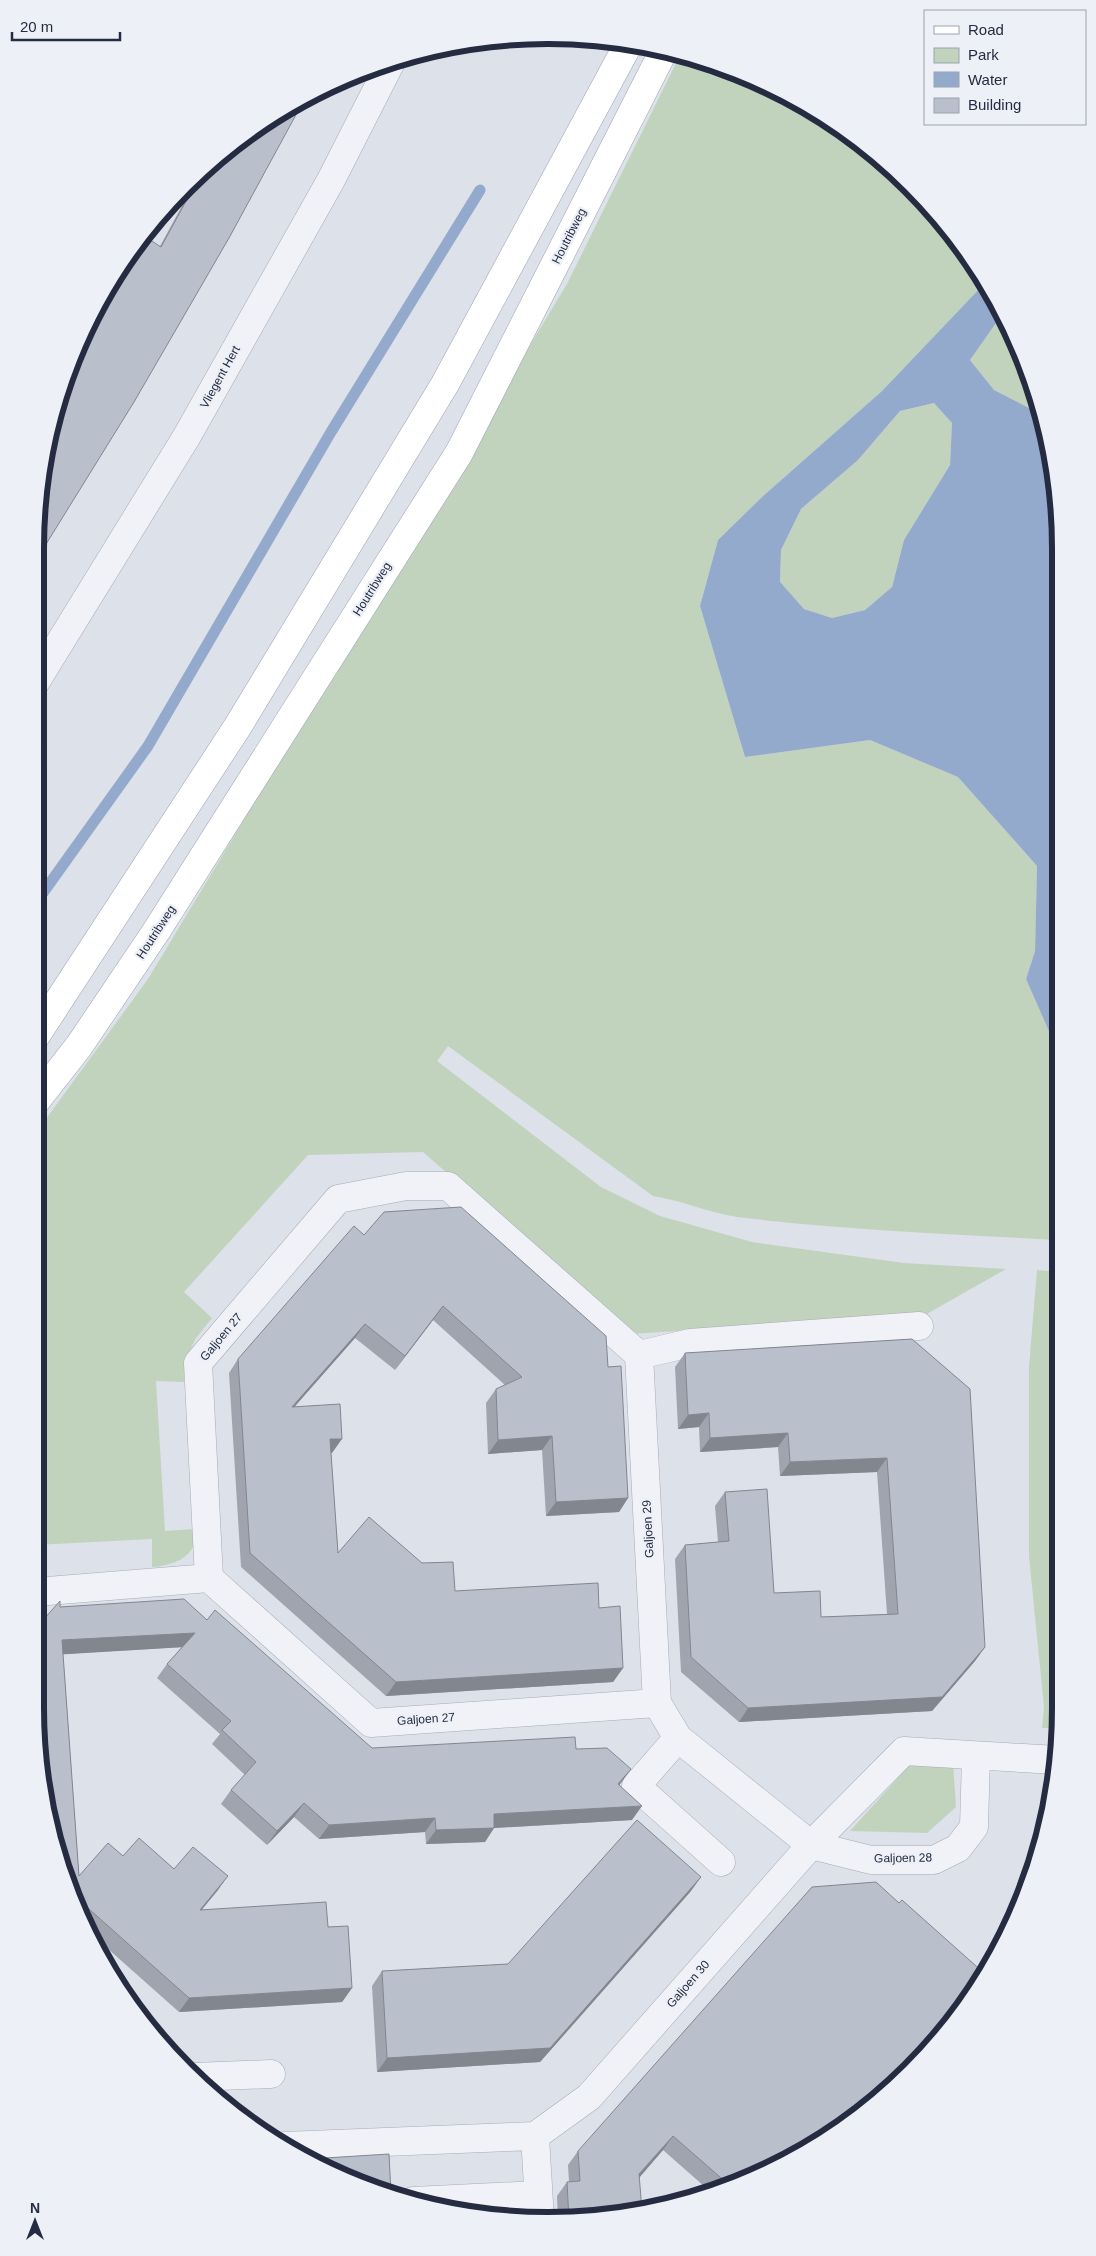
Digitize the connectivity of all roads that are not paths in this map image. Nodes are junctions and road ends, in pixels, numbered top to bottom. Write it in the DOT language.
graph roads {
  1 [pos="625,50"];
  2 [pos="661,57"];
  3 [pos="386,71"];
  4 [pos="44,668"];
  5 [pos="44,1023"];
  6 [pos="44,1091"];
  7 [pos="919,1326"];
  8 [pos="639,1355"];
  9 [pos="209,1578"];
  10 [pos="44,1591"];
  11 [pos="657,1703"];
  12 [pos="678,1738"];
  13 [pos="976,1757"];
  14 [pos="1049,1760"];
  15 [pos="811,1845"];
  16 [pos="720,1862"];
  17 [pos="271,2074"];
  18 [pos="204,2077"];
  19 [pos="535,2136"];
  20 [pos="297,2145"];
  21 [pos="449,2203"];
  22 [pos="539,2207"];
  1 -- 5 [label="main road"];
  2 -- 6 [label="main road, Houtribweg"];
  3 -- 4 [label="street, Vliegent Hert"];
  7 -- 8 [label="street"];
  8 -- 9 [label="street, Galjoen 27"];
  8 -- 11 [label="street, Galjoen 29"];
  9 -- 10 [label="street"];
  9 -- 11 [label="street, Galjoen 27"];
  11 -- 12 [label="street"];
  12 -- 15 [label="street"];
  12 -- 16 [label="street"];
  13 -- 14 [label="street, Galjoen 30"];
  13 -- 15 [label="street, Galjoen 30"];
  13 -- 15 [label="street, Galjoen 28"];
  15 -- 19 [label="street, Galjoen 30"];
  17 -- 18 [label="street"];
  19 -- 20 [label="street"];
  19 -- 22 [label="street"];
  21 -- 22 [label="street"];
}
